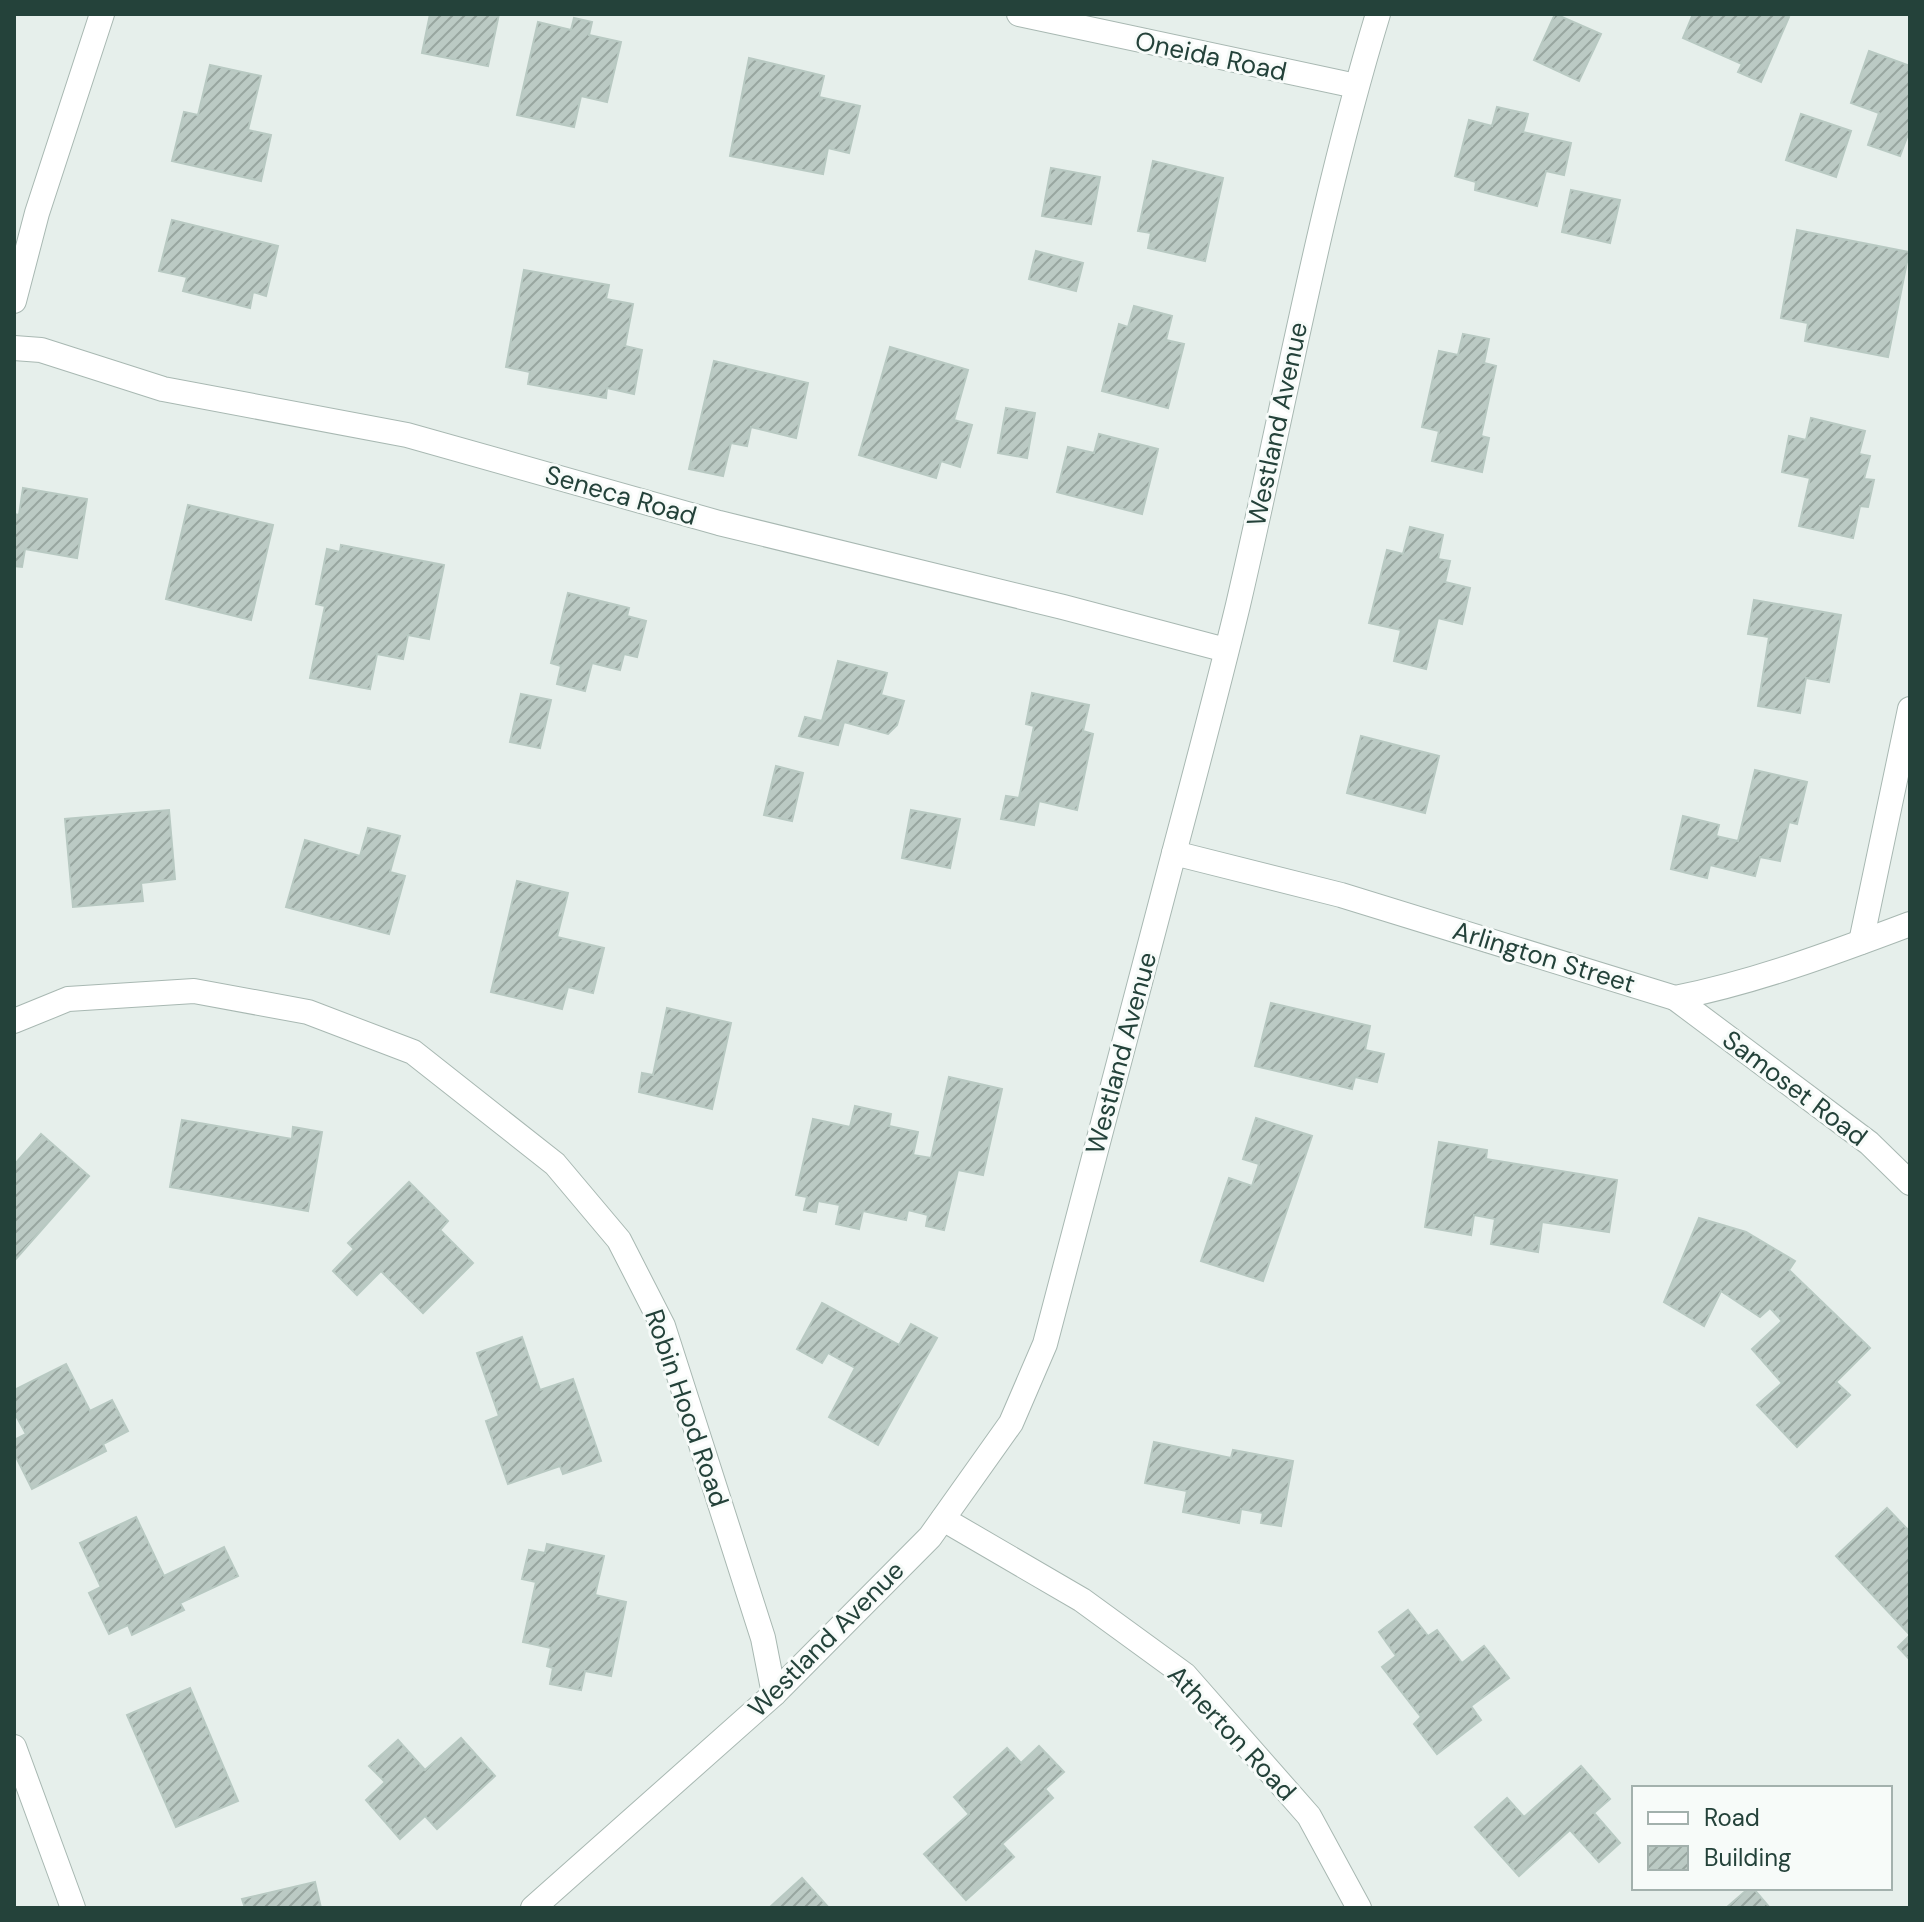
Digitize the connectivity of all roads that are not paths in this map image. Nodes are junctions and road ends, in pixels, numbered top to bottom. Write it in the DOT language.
graph roads {
  1 [pos="102,14"];
  2 [pos="1019,14"];
  3 [pos="1378,14"];
  4 [pos="1356,86"];
  5 [pos="14,301"];
  6 [pos="14,348"];
  7 [pos="1226,650"];
  8 [pos="1910,709"];
  9 [pos="1174,853"];
  10 [pos="1910,924"];
  11 [pos="1861,942"];
  12 [pos="1675,998"];
  13 [pos="14,1021"];
  14 [pos="1910,1183"];
  15 [pos="943,1519"];
  16 [pos="774,1694"];
  17 [pos="14,1747"];
  18 [pos="73,1908"];
  19 [pos="533,1908"];
  20 [pos="1359,1908"];
  1 -- 5 [label="street"];
  2 -- 4 [label="street, Oneida Road"];
  3 -- 4 [label="street, Westland Avenue"];
  4 -- 7 [label="street, Westland Avenue"];
  6 -- 7 [label="street, Seneca Road"];
  7 -- 9 [label="street, Westland Avenue"];
  8 -- 11 [label="street"];
  9 -- 12 [label="street, Arlington Street"];
  9 -- 15 [label="street, Westland Avenue"];
  10 -- 11 [label="street, Arlington Street"];
  11 -- 12 [label="street, Arlington Street"];
  12 -- 14 [label="street, Samoset Road"];
  13 -- 16 [label="street, Robin Hood Road"];
  15 -- 16 [label="street, Westland Avenue"];
  15 -- 20 [label="street, Atherton Road"];
  16 -- 19 [label="street, Westland Avenue"];
  17 -- 18 [label="street"];
}
